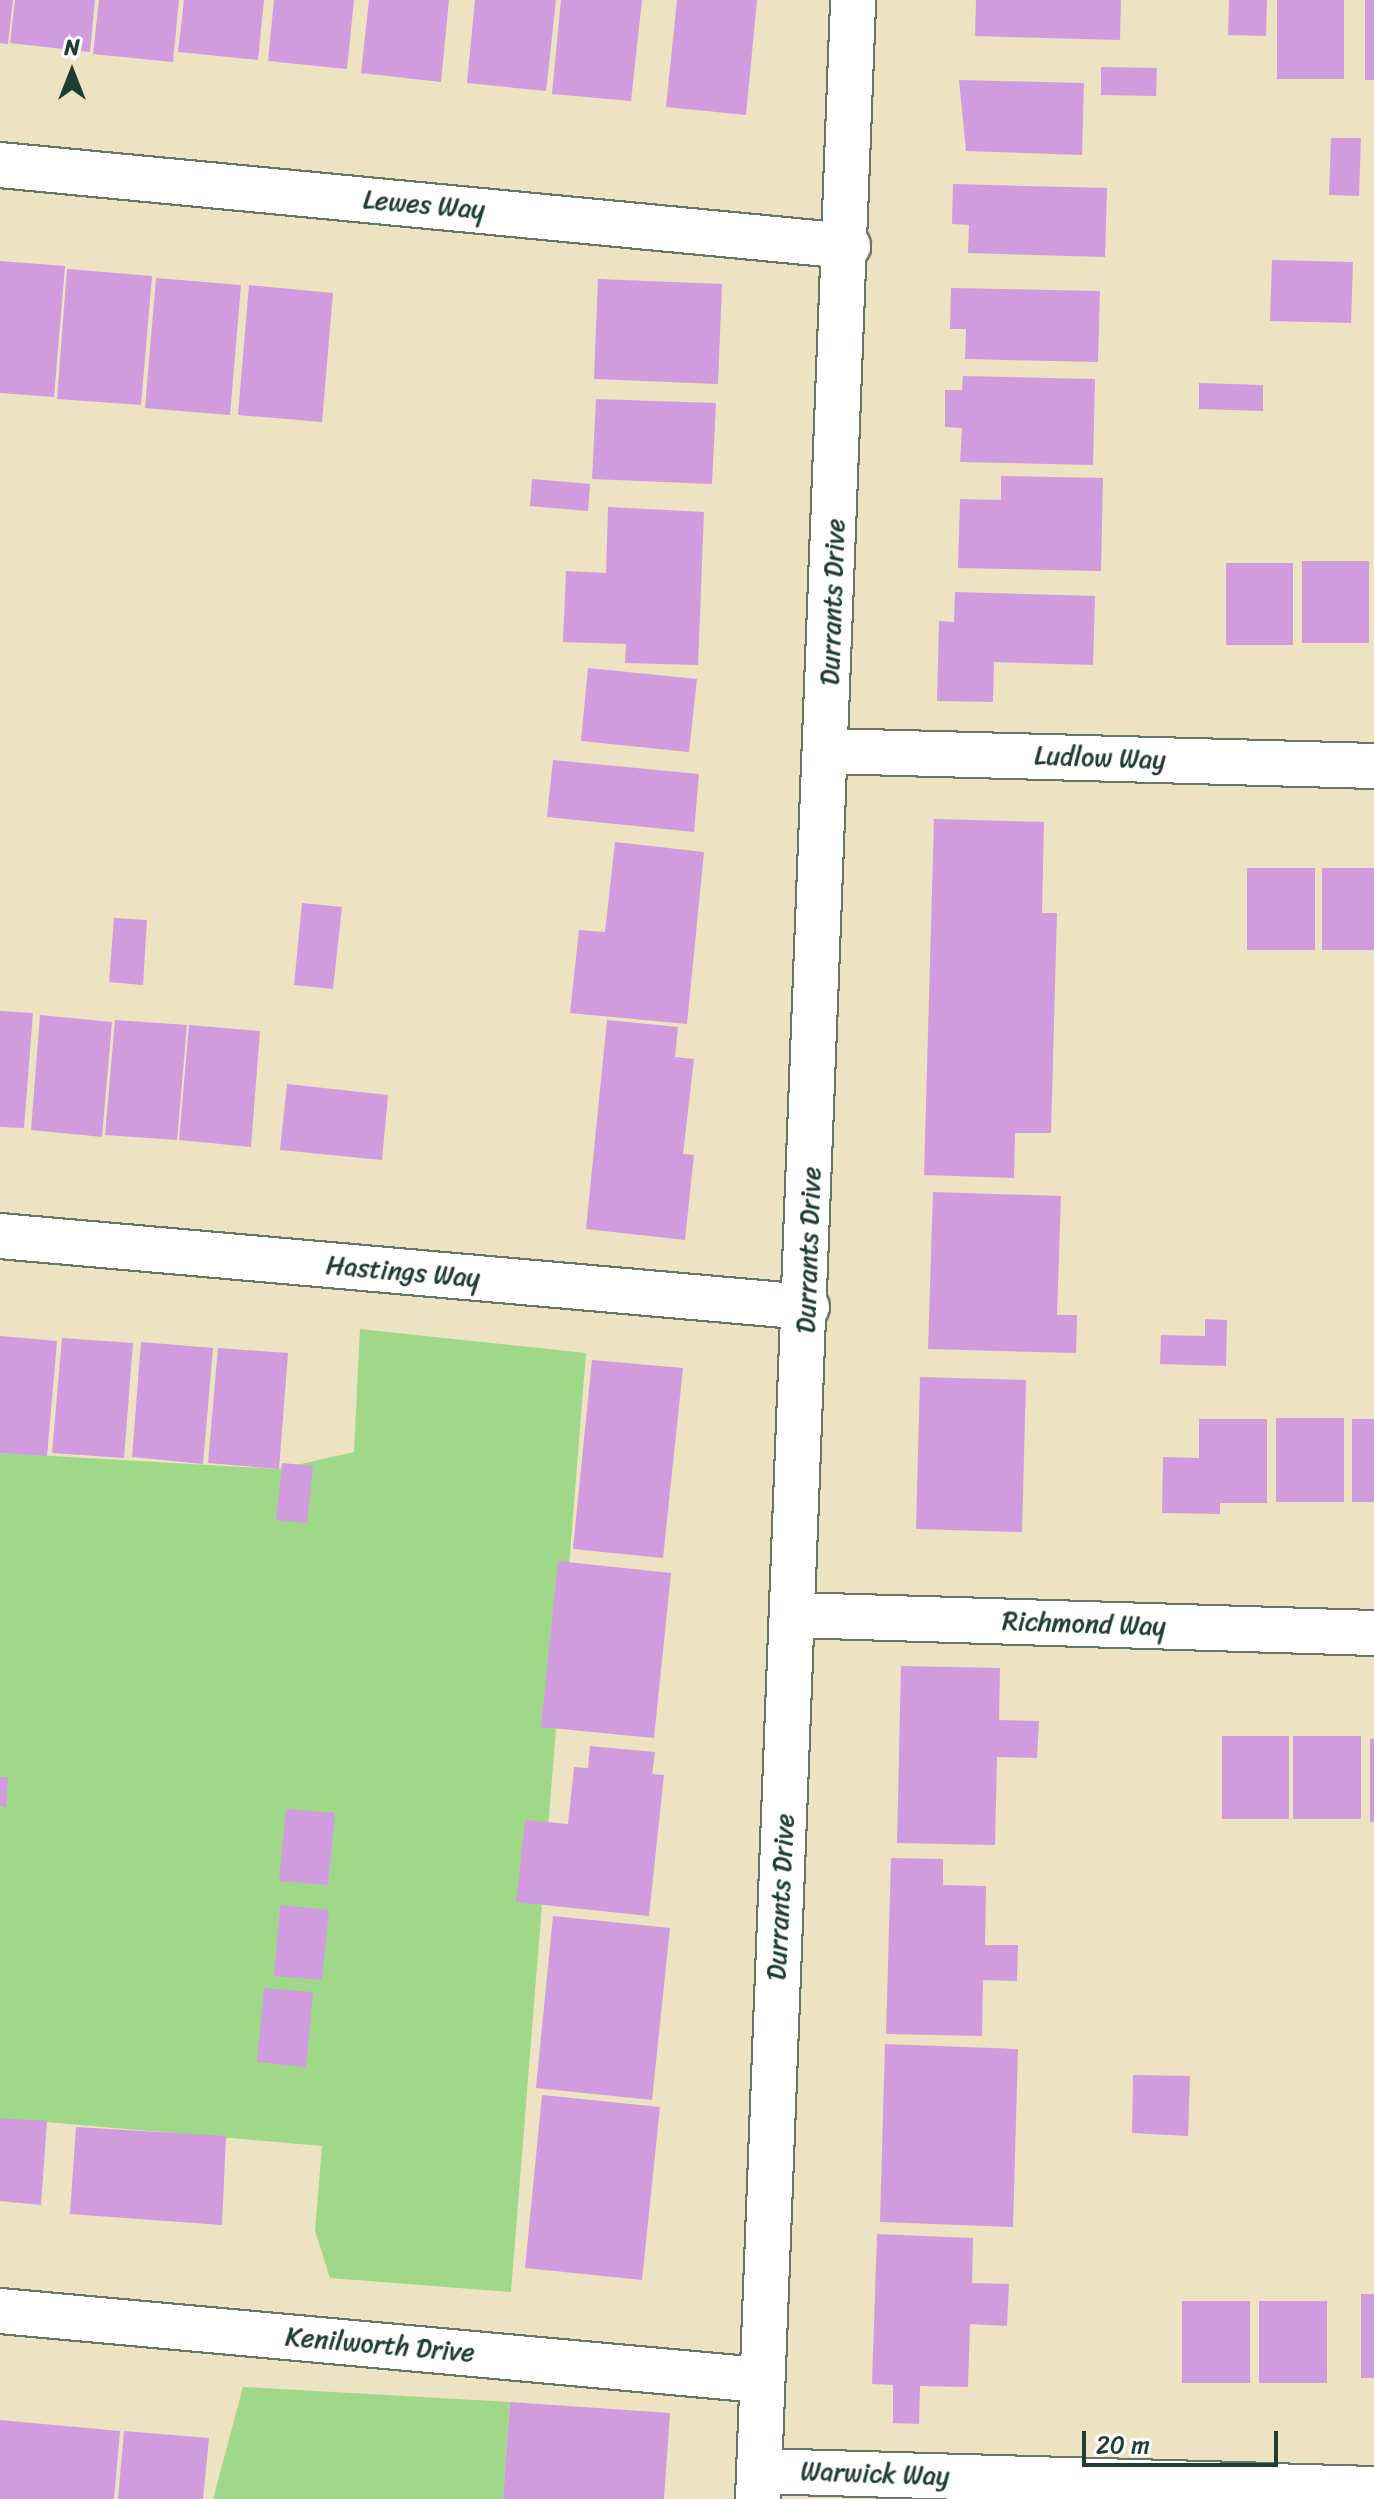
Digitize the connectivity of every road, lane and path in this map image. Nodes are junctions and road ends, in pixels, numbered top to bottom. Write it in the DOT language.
graph roads {
  1 [pos="853,0"];
  2 [pos="0,165"];
  3 [pos="848,246"];
  4 [pos="827,751"];
  5 [pos="1374,766"];
  6 [pos="0,1236"];
  7 [pos="807,1307"];
  8 [pos="794,1615"];
  9 [pos="1374,1633"];
  10 [pos="0,2311"];
  11 [pos="760,2380"];
  12 [pos="759,2485"];
  13 [pos="1374,2489"];
  1 -- 3 [label="street, Durrants Drive"];
  2 -- 3 [label="street, Lewes Way"];
  3 -- 4 [label="street, Durrants Drive"];
  4 -- 5 [label="street, Ludlow Way"];
  4 -- 7 [label="street, Durrants Drive"];
  6 -- 7 [label="street, Hastings Way"];
  7 -- 8 [label="street, Durrants Drive"];
  8 -- 9 [label="street, Richmond Way"];
  8 -- 11 [label="street, Durrants Drive"];
  10 -- 11 [label="street, Kenilworth Drive"];
  11 -- 12 [label="street, Durrants Drive"];
  12 -- 13 [label="street, Warwick Way"];
}
